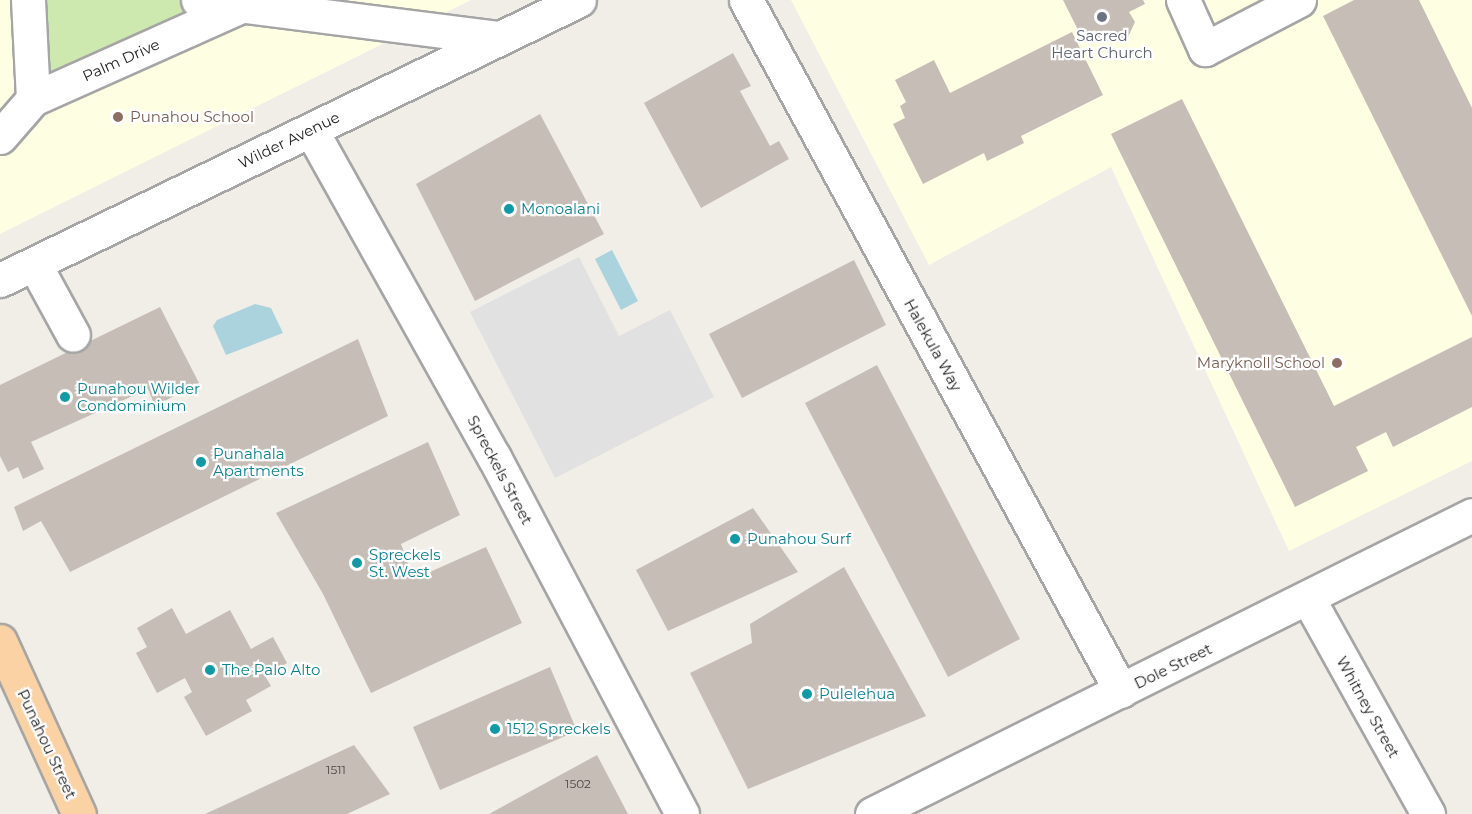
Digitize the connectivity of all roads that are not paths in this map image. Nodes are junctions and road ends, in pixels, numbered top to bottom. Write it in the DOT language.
graph roads {
  1 [pos="28,0"];
  2 [pos="198,0"];
  3 [pos="579,0"];
  4 [pos="746,0"];
  5 [pos="1183,0"];
  6 [pos="1299,0"];
  7 [pos="247,4"];
  8 [pos="500,38"];
  9 [pos="33,99"];
  10 [pos="311,129"];
  11 [pos="0,137"];
  12 [pos="36,267"];
  13 [pos="0,280"];
  14 [pos="73,335"];
  15 [pos="1472,515"];
  16 [pos="1309,600"];
  17 [pos="0,641"];
  18 [pos="1121,691"];
  19 [pos="79,814"];
  20 [pos="682,814"];
  21 [pos="872,814"];
  22 [pos="1428,814"];
  1 -- 9 [label="street"];
  2 -- 7 [label="street"];
  3 -- 8 [label="street, Wilder Avenue"];
  4 -- 18 [label="street, Halekula Way"];
  5 -- 6 [label="street"];
  7 -- 8 [label="street"];
  7 -- 9 [label="street, Palm Drive"];
  8 -- 10 [label="street, Wilder Avenue"];
  9 -- 11 [label="street, Palm Drive"];
  10 -- 12 [label="street, Wilder Avenue"];
  10 -- 20 [label="street, Spreckels Street"];
  12 -- 13 [label="street, Wilder Avenue"];
  12 -- 14 [label="street"];
  15 -- 16 [label="street, Dole Street"];
  16 -- 18 [label="street, Dole Street"];
  16 -- 22 [label="street, Whitney Street"];
  17 -- 19 [label="main road, Punahou Street"];
  18 -- 21 [label="street, Dole Street"];
}
